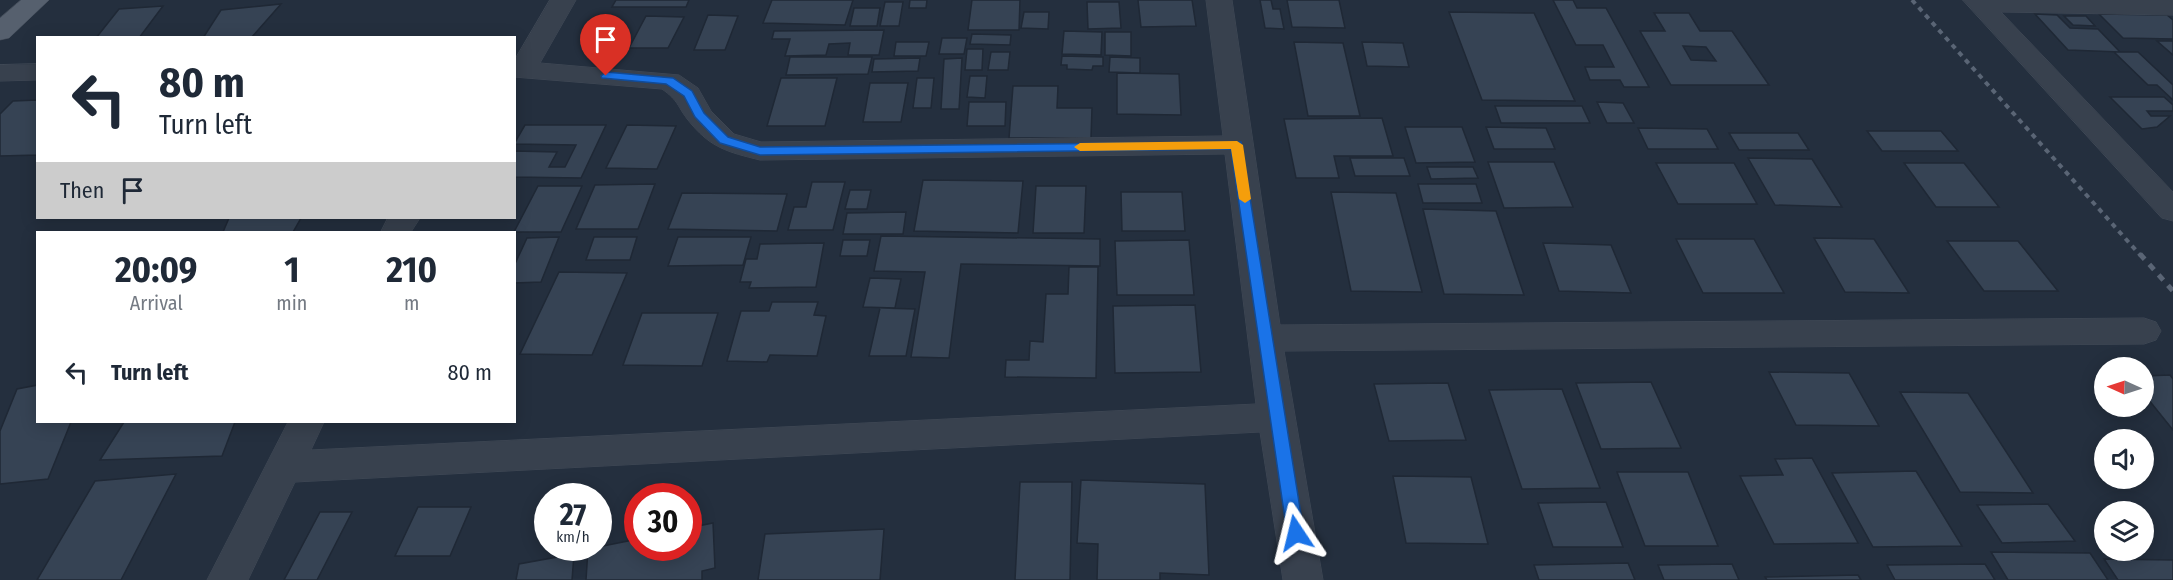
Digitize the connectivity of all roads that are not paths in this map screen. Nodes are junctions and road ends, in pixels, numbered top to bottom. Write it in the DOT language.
graph roads {
  1 [pos="36,0"];
  2 [pos="563,0"];
  3 [pos="1219,0"];
  4 [pos="1978,2"];
  5 [pos="2173,7"];
  6 [pos="0,32"];
  7 [pos="519,69"];
  8 [pos="36,72"];
  9 [pos="0,73"];
  10 [pos="1237,145"];
  11 [pos="2173,211"];
  12 [pos="2144,331"];
  13 [pos="1266,338"];
  14 [pos="1276,417"];
  15 [pos="306,423"];
  16 [pos="284,467"];
  17 [pos="227,580"];
  18 [pos="1304,580"];
  1 -- 6 [label="main road"];
  2 -- 7 [label="street"];
  3 -- 10 [label="street"];
  4 -- 5 [label="street"];
  4 -- 11 [label="street"];
  7 -- 10 [label="street"];
  8 -- 9 [label="street"];
  10 -- 13 [label="street"];
  12 -- 13 [label="street"];
  13 -- 14 [label="street"];
  14 -- 16 [label="street"];
  14 -- 18 [label="street"];
  15 -- 16 [label="street"];
  16 -- 17 [label="street"];
}
